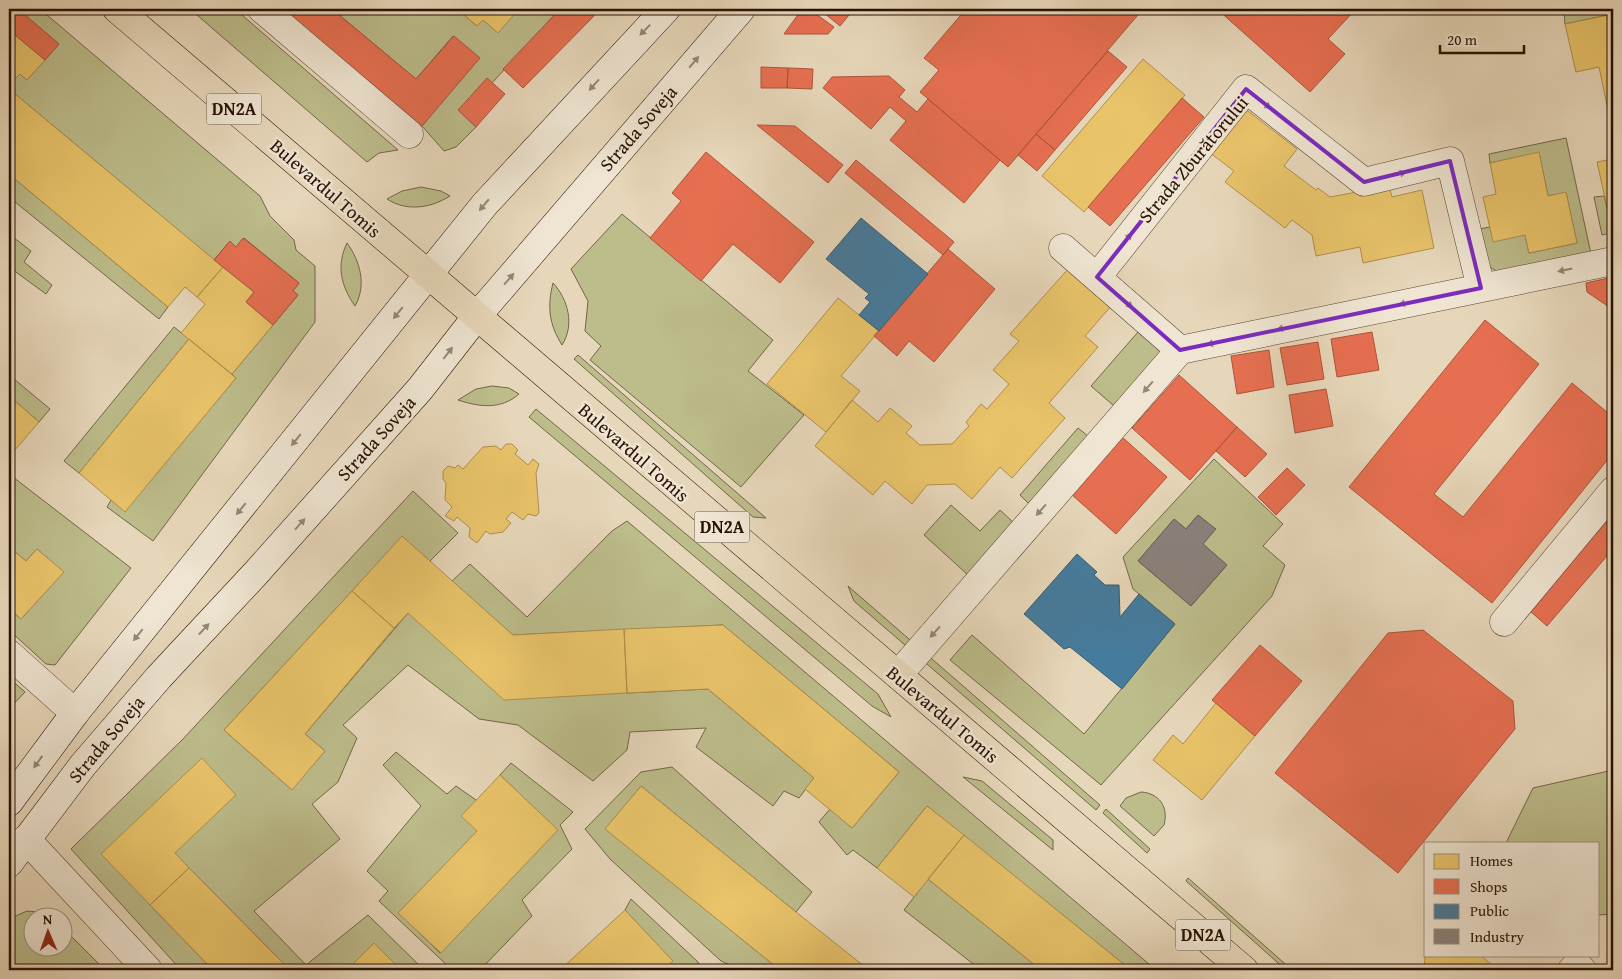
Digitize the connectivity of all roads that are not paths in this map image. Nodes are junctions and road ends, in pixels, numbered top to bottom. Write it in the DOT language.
graph roads {
  1 [pos="117,9"];
  2 [pos="262,9"];
  3 [pos="666,9"];
  4 [pos="741,9"];
  5 [pos="409,134"];
  6 [pos="1064,248"];
  7 [pos="1613,261"];
  8 [pos="428,275"];
  9 [pos="1097,277"];
  10 [pos="1481,288"];
  11 [pos="477,316"];
  12 [pos="1180,350"];
  13 [pos="1613,492"];
  14 [pos="1504,622"];
  15 [pos="9,654"];
  16 [pos="898,675"];
  17 [pos="74,713"];
  18 [pos="9,802"];
  19 [pos="26,839"];
  20 [pos="9,863"];
  21 [pos="148,970"];
  22 [pos="1244,970"];
  23 [pos="1572,970"];
  24 [pos="1582,970"];
  1 -- 8 [label="main road, Bulevardul Tomis / DN2A"];
  2 -- 5 [label="street"];
  3 -- 8 [label="street, Strada Soveja, one-way"];
  11 -- 4 [label="street, Strada Soveja, one-way"];
  6 -- 9 [label="street"];
  7 -- 10 [label="street, one-way"];
  8 -- 11 [label="main road, Bulevardul Tomis / DN2A"];
  8 -- 17 [label="street, Strada Soveja, one-way"];
  9 -- 10 [label="street, Strada Zburătorului, one-way"];
  9 -- 12 [label="street, one-way"];
  10 -- 12 [label="street, one-way"];
  11 -- 16 [label="main road, Bulevardul Tomis / DN2A"];
  19 -- 11 [label="street, Strada Soveja, one-way"];
  12 -- 16 [label="street, one-way"];
  13 -- 14 [label="street"];
  15 -- 17 [label="street"];
  16 -- 22 [label="main road, Bulevardul Tomis / DN2A"];
  17 -- 18 [label="street, Strada Soveja, one-way"];
  19 -- 20 [label="street, Strada Soveja"];
  19 -- 21 [label="street"];
  23 -- 24 [label="street"];
}
